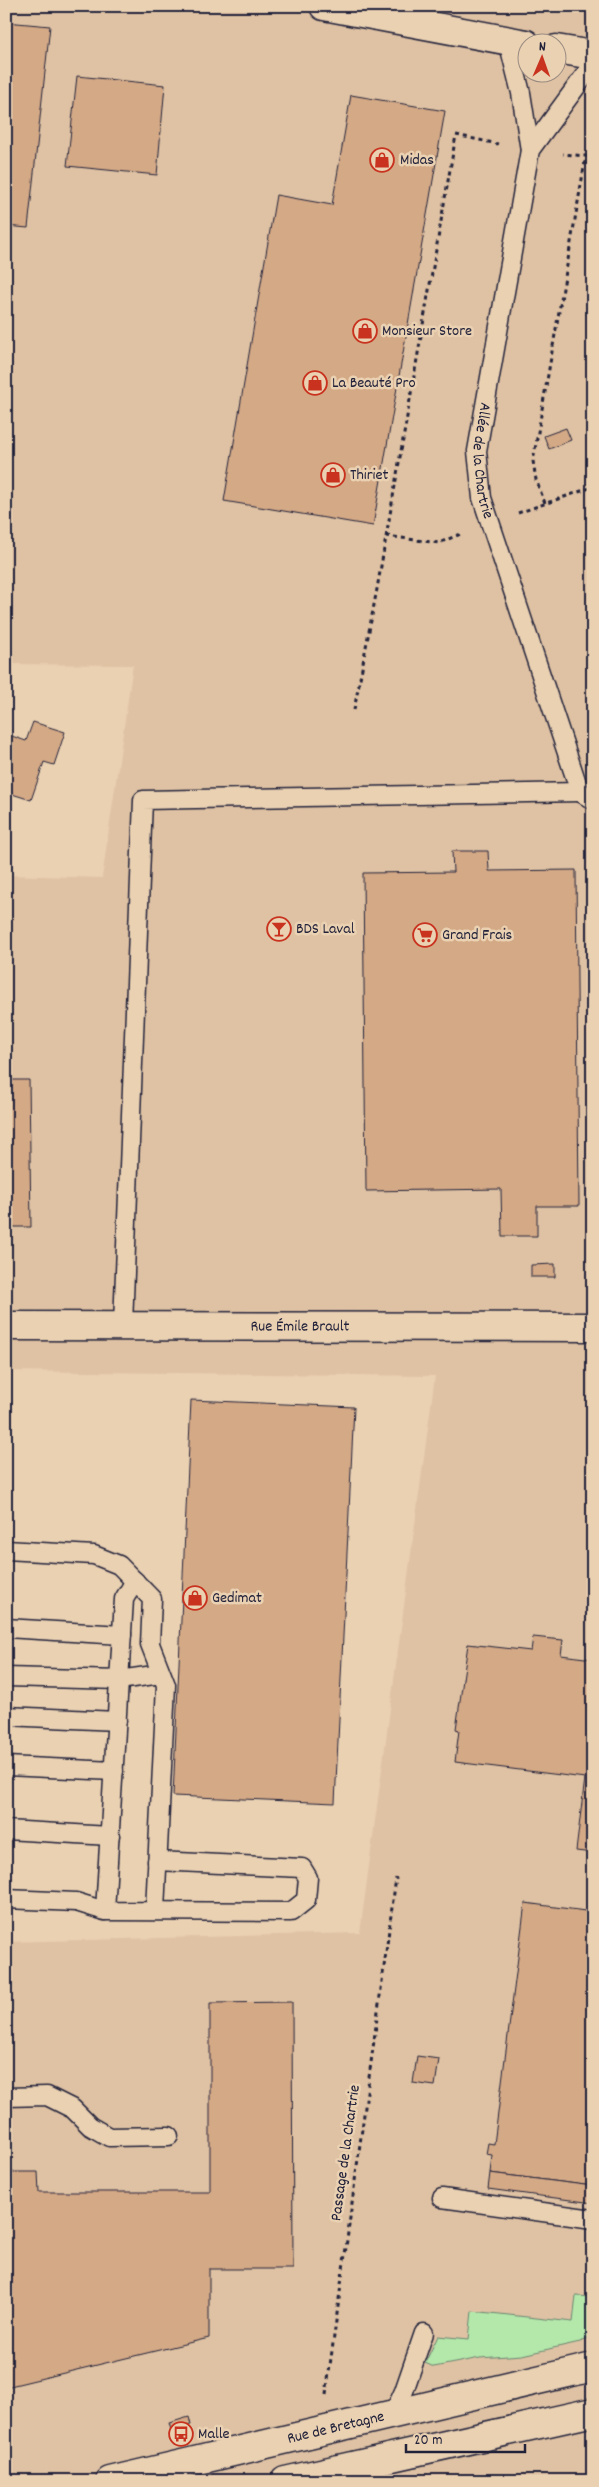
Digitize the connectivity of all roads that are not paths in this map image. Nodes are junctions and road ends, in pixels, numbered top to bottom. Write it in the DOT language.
graph roads {
  1 [pos="324,6"];
  2 [pos="516,43"];
  3 [pos="566,51"];
  4 [pos="593,55"];
  5 [pos="593,64"];
  6 [pos="520,82"];
  7 [pos="530,150"];
  8 [pos="587,796"];
  9 [pos="123,1325"];
  10 [pos="6,1326"];
  11 [pos="593,1328"];
  12 [pos="6,1550"];
  13 [pos="136,1580"];
  14 [pos="6,1628"];
  15 [pos="122,1635"];
  16 [pos="162,1674"];
  17 [pos="6,1677"];
  18 [pos="119,1680"];
  19 [pos="6,1716"];
  20 [pos="117,1721"];
  21 [pos="6,1766"];
  22 [pos="114,1771"];
  23 [pos="6,1830"];
  24 [pos="110,1836"];
  25 [pos="157,1861"];
  26 [pos="6,1899"];
  27 [pos="155,1910"];
  28 [pos="105,1911"];
  29 [pos="6,2096"];
  30 [pos="169,2136"];
  31 [pos="442,2198"];
  32 [pos="593,2219"];
  33 [pos="424,2333"];
  34 [pos="593,2367"];
  35 [pos="593,2412"];
  36 [pos="393,2415"];
  37 [pos="110,2481"];
  38 [pos="285,2481"];
  1 -- 2 [label="street"];
  3 -- 4 [label="street"];
  5 -- 7 [label="lane, Allée de la Chartrie"];
  6 -- 7 [label="lane"];
  7 -- 8 [label="lane, Allée de la Chartrie"];
  8 -- 9 [label="lane"];
  9 -- 10 [label="street, Rue Émile Brault"];
  9 -- 11 [label="street, Rue Émile Brault"];
  12 -- 13 [label="lane"];
  13 -- 15 [label="lane"];
  13 -- 16 [label="lane"];
  14 -- 15 [label="lane"];
  15 -- 18 [label="lane"];
  16 -- 18 [label="lane"];
  16 -- 25 [label="lane"];
  17 -- 18 [label="lane"];
  18 -- 20 [label="lane"];
  19 -- 20 [label="lane"];
  20 -- 22 [label="lane"];
  21 -- 22 [label="lane"];
  22 -- 24 [label="lane"];
  23 -- 24 [label="lane"];
  24 -- 28 [label="lane"];
  25 -- 27 [label="lane"];
  25 -- 27 [label="lane"];
  26 -- 28 [label="lane"];
  27 -- 28 [label="lane"];
  29 -- 30 [label="lane"];
  31 -- 32 [label="lane"];
  33 -- 36 [label="lane"];
  34 -- 36 [label="street, Rue de Bretagne"];
  35 -- 38 [label="street"];
  36 -- 37 [label="street, Rue de Bretagne"];
}
